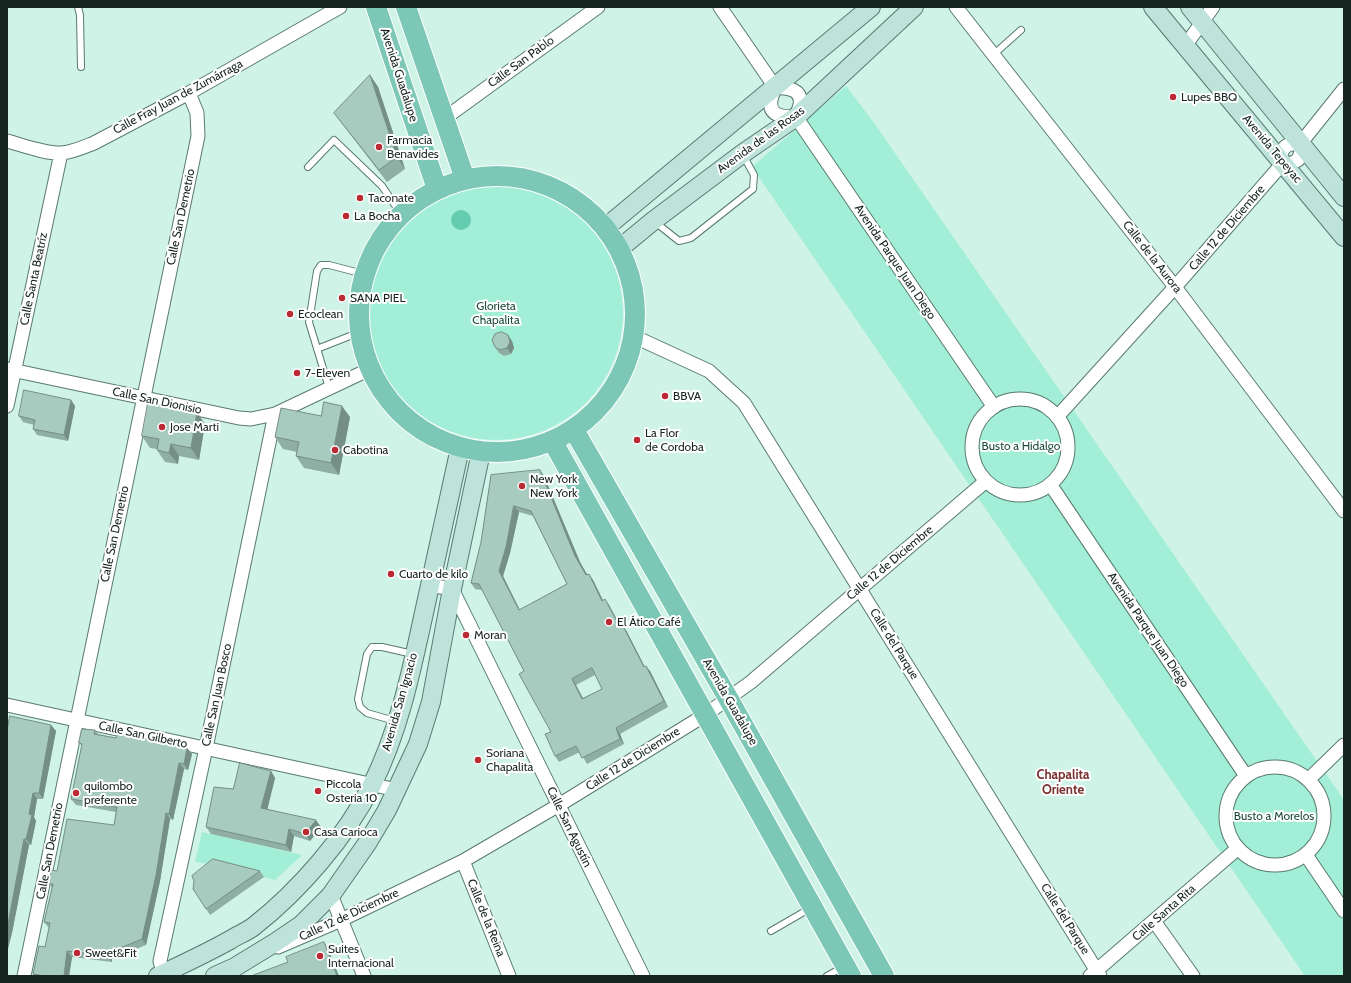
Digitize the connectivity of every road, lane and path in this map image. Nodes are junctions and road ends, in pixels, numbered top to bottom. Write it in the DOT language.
graph roads {
  1 [pos="78,7"];
  2 [pos="340,7"];
  3 [pos="376,7"];
  4 [pos="406,7"];
  5 [pos="598,7"];
  6 [pos="720,7"];
  7 [pos="871,7"];
  8 [pos="914,7"];
  9 [pos="956,7"];
  10 [pos="1153,7"];
  11 [pos="1190,7"];
  12 [pos="1214,7"];
  13 [pos="1202,23"];
  14 [pos="1021,30"];
  15 [pos="1185,46"];
  16 [pos="993,55"];
  17 [pos="80,67"];
  18 [pos="775,87"];
  19 [pos="1344,89"];
  20 [pos="189,93"];
  21 [pos="796,117"];
  22 [pos="445,118"];
  23 [pos="7,141"];
  24 [pos="1300,144"];
  25 [pos="61,153"];
  26 [pos="742,154"];
  27 [pos="1283,163"];
  28 [pos="308,167"];
  29 [pos="465,179"];
  30 [pos="437,189"];
  31 [pos="1344,197"];
  32 [pos="401,214"];
  33 [pos="653,221"];
  34 [pos="605,228"];
  35 [pos="1344,237"];
  36 [pos="619,249"];
  37 [pos="364,274"];
  38 [pos="1175,286"];
  39 [pos="360,332"];
  40 [pos="634,336"];
  41 [pos="317,349"];
  42 [pos="370,368"];
  43 [pos="11,370"];
  44 [pos="328,388"];
  45 [pos="143,398"];
  46 [pos="7,406"];
  47 [pos="994,407"];
  48 [pos="275,414"];
  49 [pos="1057,417"];
  50 [pos="574,430"];
  51 [pos="553,442"];
  52 [pos="460,448"];
  53 [pos="481,452"];
  54 [pos="986,481"];
  55 [pos="1050,484"];
  56 [pos="1344,511"];
  57 [pos="430,585"];
  58 [pos="452,589"];
  59 [pos="859,589"];
  60 [pos="415,655"];
  61 [pos="728,698"];
  62 [pos="7,706"];
  63 [pos="705,715"];
  64 [pos="76,720"];
  65 [pos="397,722"];
  66 [pos="1344,745"];
  67 [pos="206,748"];
  68 [pos="1246,776"];
  69 [pos="1308,780"];
  70 [pos="372,784"];
  71 [pos="397,790"];
  72 [pos="559,805"];
  73 [pos="1237,849"];
  74 [pos="1306,855"];
  75 [pos="462,861"];
  76 [pos="331,895"];
  77 [pos="813,907"];
  78 [pos="1344,911"];
  79 [pos="341,920"];
  80 [pos="1154,921"];
  81 [pos="771,931"];
  82 [pos="235,967"];
  83 [pos="848,971"];
  84 [pos="1096,974"];
  85 [pos="162,975"];
  86 [pos="24,976"];
  87 [pos="215,976"];
  88 [pos="364,976"];
  89 [pos="509,976"];
  90 [pos="643,976"];
  91 [pos="828,976"];
  92 [pos="884,976"];
  93 [pos="1193,976"];
  1 -- 17 [label="lane"];
  2 -- 20 [label="street, Calle Fray Juan de Zumárraga"];
  3 -- 30 [label="main road, Avenida Guadalupe"];
  4 -- 22 [label="main road"];
  5 -- 22 [label="street, Calle San Pablo"];
  6 -- 18 [label="street"];
  7 -- 18 [label="street"];
  8 -- 21 [label="street, Avenida de las Rosas"];
  9 -- 16 [label="street, Calle de la Aurora"];
  10 -- 15 [label="street, Avenida Tepeyac"];
  11 -- 13 [label="street, Avenida Tepeyac"];
  12 -- 13 [label="street"];
  13 -- 15 [label="street"];
  13 -- 24 [label="street, Avenida Tepeyac"];
  14 -- 16 [label="lane"];
  15 -- 27 [label="street, Avenida Tepeyac"];
  16 -- 38 [label="street, Calle de la Aurora"];
  18 -- 21 [label="street"];
  18 -- 21 [label="street"];
  18 -- 34 [label="street"];
  19 -- 24 [label="street"];
  20 -- 25 [label="street, Calle Fray Juan de Zumárraga"];
  20 -- 45 [label="street, Calle San Demetrio"];
  21 -- 26 [label="street, Avenida de las Rosas"];
  21 -- 47 [label="street, Avenida Parque Juan Diego"];
  22 -- 29 [label="main road"];
  23 -- 25 [label="street, Calle Fray Juan de Zumárraga"];
  24 -- 27 [label="street, Calle 12 de Diciembre"];
  24 -- 31 [label="street, Avenida Tepeyac"];
  25 -- 43 [label="street, Calle Santa Beatríz"];
  26 -- 33 [label="street, Avenida de las Rosas"];
  26 -- 33 [label="lane"];
  27 -- 35 [label="street, Avenida Tepeyac"];
  27 -- 38 [label="street, Calle 12 de Diciembre"];
  28 -- 32 [label="lane"];
  29 -- 30 [label="main road"];
  29 -- 34 [label="main road"];
  30 -- 32 [label="main road"];
  32 -- 37 [label="main road"];
  33 -- 36 [label="street, Avenida de las Rosas"];
  34 -- 36 [label="main road"];
  36 -- 40 [label="main road"];
  37 -- 39 [label="main road"];
  37 -- 41 [label="lane"];
  38 -- 49 [label="street, Calle 12 de Diciembre"];
  38 -- 56 [label="street, Calle de la Aurora"];
  39 -- 41 [label="lane"];
  39 -- 42 [label="main road"];
  40 -- 50 [label="main road"];
  40 -- 59 [label="street, Calle del Parque"];
  41 -- 44 [label="lane"];
  42 -- 44 [label="street, Calle San Dionisio"];
  42 -- 52 [label="main road"];
  43 -- 45 [label="street, Calle San Dionisio"];
  43 -- 46 [label="street, Calle Santa Beatríz"];
  44 -- 48 [label="street, Calle San Dionisio"];
  45 -- 48 [label="street, Calle San Dionisio"];
  45 -- 64 [label="street, Calle San Demetrio"];
  47 -- 49 [label="street"];
  47 -- 54 [label="street"];
  48 -- 67 [label="street, Calle San Juan Bosco"];
  49 -- 55 [label="street"];
  50 -- 51 [label="main road"];
  50 -- 61 [label="main road, Avenida Guadalupe"];
  51 -- 53 [label="main road"];
  51 -- 63 [label="main road"];
  52 -- 53 [label="main road"];
  52 -- 57 [label="street, Avenida San Ignacio"];
  53 -- 58 [label="street"];
  54 -- 55 [label="street"];
  54 -- 59 [label="street, Calle 12 de Diciembre"];
  55 -- 68 [label="street, Avenida Parque Juan Diego"];
  57 -- 58 [label="street"];
  57 -- 60 [label="street, Avenida San Ignacio"];
  58 -- 71 [label="street"];
  58 -- 72 [label="street, Calle San Agustín"];
  59 -- 61 [label="street, Calle 12 de Diciembre"];
  59 -- 84 [label="street, Calle del Parque"];
  60 -- 65 [label="street, Avenida San Ignacio"];
  60 -- 65 [label="lane"];
  61 -- 63 [label="street, Calle 12 de Diciembre"];
  61 -- 92 [label="main road, Avenida Guadalupe"];
  62 -- 64 [label="street, Calle San Gilberto"];
  63 -- 72 [label="street, Calle 12 de Diciembre"];
  63 -- 77 [label="main road"];
  64 -- 67 [label="street, Calle San Gilberto"];
  64 -- 86 [label="street, Calle San Demetrio"];
  65 -- 70 [label="street, Avenida San Ignacio"];
  66 -- 69 [label="street"];
  67 -- 70 [label="street, Calle San Gilberto"];
  67 -- 85 [label="street, Calle San Juan Bosco"];
  68 -- 69 [label="street"];
  68 -- 73 [label="street"];
  69 -- 74 [label="street"];
  70 -- 71 [label="street, Calle San Gilberto"];
  70 -- 85 [label="street, Avenida San Ignacio"];
  71 -- 76 [label="street"];
  72 -- 75 [label="street, Calle 12 de Diciembre"];
  72 -- 90 [label="street, Calle San Agustín"];
  73 -- 74 [label="street"];
  73 -- 80 [label="street, Calle Santa Rita"];
  74 -- 78 [label="street"];
  75 -- 79 [label="street, Calle 12 de Diciembre"];
  75 -- 89 [label="street, Calle de la Reina"];
  76 -- 79 [label="street"];
  76 -- 82 [label="street"];
  77 -- 81 [label="lane"];
  77 -- 83 [label="main road"];
  79 -- 82 [label="street, Calle 12 de Diciembre"];
  79 -- 88 [label="street"];
  80 -- 84 [label="street, Calle Santa Rita"];
  80 -- 93 [label="street"];
  82 -- 87 [label="street"];
  83 -- 91 [label="lane"];
}
